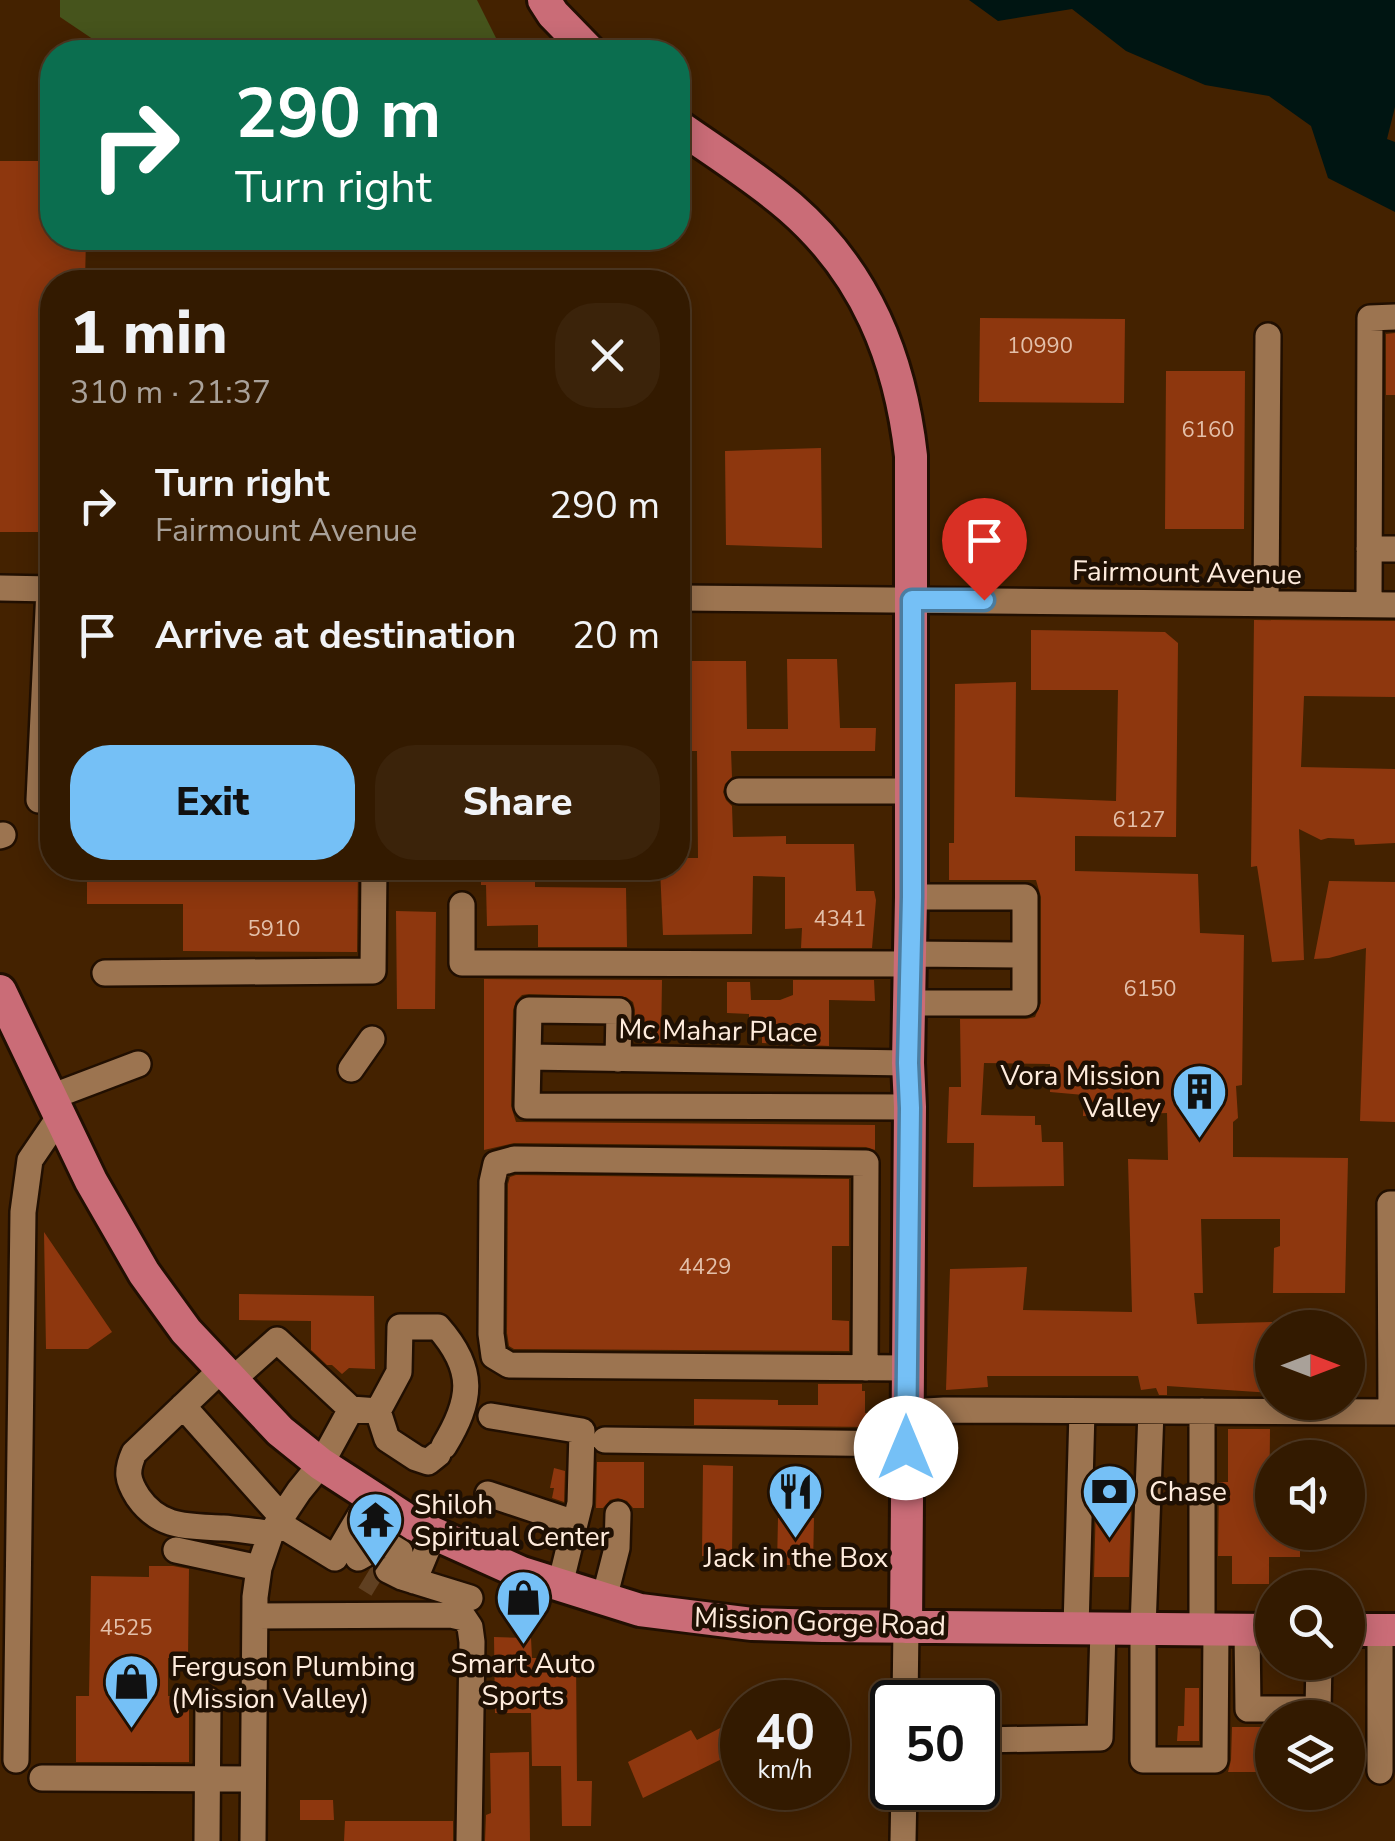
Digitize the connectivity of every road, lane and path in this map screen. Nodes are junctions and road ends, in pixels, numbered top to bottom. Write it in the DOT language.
graph roads {
  1 [pos="544,0"];
  2 [pos="578,40"];
  3 [pos="690,135"];
  4 [pos="1395,318"];
  5 [pos="1268,336"];
  6 [pos="1382,549"];
  7 [pos="0,588"];
  8 [pos="40,589"];
  9 [pos="690,598"];
  10 [pos="912,600"];
  11 [pos="1266,603"];
  12 [pos="1368,604"];
  13 [pos="1395,604"];
  14 [pos="40,781"];
  15 [pos="740,791"];
  16 [pos="911,792"];
  17 [pos="39,800"];
  18 [pos="374,880"];
  19 [pos="912,897"];
  20 [pos="462,905"];
  21 [pos="1025,955"];
  22 [pos="910,959"];
  23 [pos="106,973"];
  24 [pos="0,991"];
  25 [pos="910,1003"];
  26 [pos="372,1040"];
  27 [pos="528,1057"];
  28 [pos="618,1059"];
  29 [pos="908,1063"];
  30 [pos="138,1064"];
  31 [pos="351,1069"];
  32 [pos="55,1106"];
  33 [pos="910,1108"];
  34 [pos="866,1162"];
  35 [pos="909,1164"];
  36 [pos="1395,1204"];
  37 [pos="908,1253"];
  38 [pos="866,1254"];
  39 [pos="864,1368"];
  40 [pos="906,1368"];
  41 [pos="227,1374"];
  42 [pos="183,1406"];
  43 [pos="352,1409"];
  44 [pos="378,1411"];
  45 [pos="1082,1411"];
  46 [pos="1151,1411"];
  47 [pos="1202,1411"];
  48 [pos="1393,1412"];
  49 [pos="492,1416"];
  50 [pos="906,1428"];
  51 [pos="605,1440"];
  52 [pos="322,1464"];
  53 [pos="488,1494"];
  54 [pos="371,1498"];
  55 [pos="618,1514"];
  56 [pos="575,1523"];
  57 [pos="277,1524"];
  58 [pos="434,1533"];
  59 [pos="176,1550"];
  60 [pos="470,1550"];
  61 [pos="259,1568"];
  62 [pos="377,1570"];
  63 [pos="560,1585"];
  64 [pos="604,1599"];
  65 [pos="255,1616"];
  66 [pos="906,1626"];
  67 [pos="1090,1628"];
  68 [pos="1142,1628"];
  69 [pos="1234,1629"];
  70 [pos="1374,1630"];
  71 [pos="905,1680"];
  72 [pos="1318,1680"];
  73 [pos="208,1700"];
  74 [pos="1000,1740"];
  75 [pos="16,1760"];
  76 [pos="1380,1771"];
  77 [pos="42,1778"];
  78 [pos="208,1779"];
  79 [pos="253,1779"];
  80 [pos="904,1810"];
  81 [pos="206,1841"];
  82 [pos="253,1841"];
  83 [pos="469,1841"];
  84 [pos="903,1841"];
  1 -- 2 [label="main road"];
  3 -- 10 [label="main road"];
  4 -- 6 [label="street"];
  5 -- 11 [label="street"];
  6 -- 12 [label="street"];
  7 -- 8 [label="street"];
  9 -- 10 [label="street, Fairmount Avenue"];
  10 -- 11 [label="street, Fairmount Avenue"];
  10 -- 16 [label="main road"];
  11 -- 12 [label="street, Fairmount Avenue"];
  12 -- 13 [label="street, Fairmount Avenue"];
  14 -- 17 [label="street"];
  15 -- 16 [label="street"];
  16 -- 19 [label="main road"];
  18 -- 23 [label="street"];
  19 -- 21 [label="street"];
  19 -- 22 [label="main road"];
  20 -- 22 [label="street"];
  21 -- 22 [label="street"];
  21 -- 25 [label="street"];
  22 -- 25 [label="main road"];
  24 -- 32 [label="main road, Mission Gorge Road"];
  25 -- 29 [label="main road"];
  26 -- 31 [label="street"];
  27 -- 28 [label="street, Mc Mahar Place"];
  27 -- 28 [label="street"];
  27 -- 33 [label="street"];
  28 -- 29 [label="street, Mc Mahar Place"];
  29 -- 33 [label="main road"];
  30 -- 32 [label="street"];
  32 -- 41 [label="main road, Mission Gorge Road"];
  32 -- 75 [label="street"];
  33 -- 35 [label="main road"];
  34 -- 35 [label="street"];
  34 -- 38 [label="street"];
  34 -- 39 [label="street"];
  35 -- 37 [label="main road"];
  36 -- 48 [label="street"];
  37 -- 38 [label="street"];
  37 -- 40 [label="main road"];
  38 -- 39 [label="street"];
  39 -- 40 [label="street"];
  40 -- 50 [label="main road"];
  41 -- 42 [label="street"];
  41 -- 43 [label="street"];
  41 -- 52 [label="main road, Mission Gorge Road"];
  42 -- 57 [label="street"];
  42 -- 57 [label="street"];
  43 -- 44 [label="street"];
  43 -- 52 [label="street"];
  44 -- 44 [label="street"];
  45 -- 46 [label="street"];
  45 -- 50 [label="street"];
  45 -- 67 [label="street"];
  46 -- 47 [label="street"];
  46 -- 68 [label="street"];
  47 -- 48 [label="street"];
  47 -- 69 [label="street"];
  49 -- 56 [label="street"];
  50 -- 51 [label="street"];
  50 -- 66 [label="main road"];
  52 -- 54 [label="main road, Mission Gorge Road"];
  52 -- 57 [label="street"];
  53 -- 56 [label="street"];
  54 -- 58 [label="main road, Mission Gorge Road"];
  54 -- 62 [label="street"];
  55 -- 64 [label="street"];
  56 -- 63 [label="street"];
  57 -- 61 [label="street"];
  57 -- 62 [label="street"];
  58 -- 60 [label="main road, Mission Gorge Road"];
  58 -- 62 [label="street"];
  59 -- 61 [label="street"];
  60 -- 62 [label="street"];
  60 -- 63 [label="main road, Mission Gorge Road"];
  61 -- 65 [label="street"];
  63 -- 64 [label="main road, Mission Gorge Road"];
  64 -- 66 [label="main road, Mission Gorge Road"];
  65 -- 79 [label="street"];
  65 -- 83 [label="street"];
  66 -- 67 [label="main road, Mission Gorge Road"];
  66 -- 71 [label="street"];
  67 -- 68 [label="main road, Mission Gorge Road"];
  67 -- 74 [label="street"];
  68 -- 69 [label="main road, Mission Gorge Road"];
  68 -- 69 [label="street"];
  69 -- 72 [label="street"];
  70 -- 76 [label="street"];
  73 -- 78 [label="street"];
  77 -- 78 [label="street"];
  78 -- 79 [label="street"];
  78 -- 81 [label="street"];
  79 -- 82 [label="street"];
  80 -- 84 [label="street"];
}
